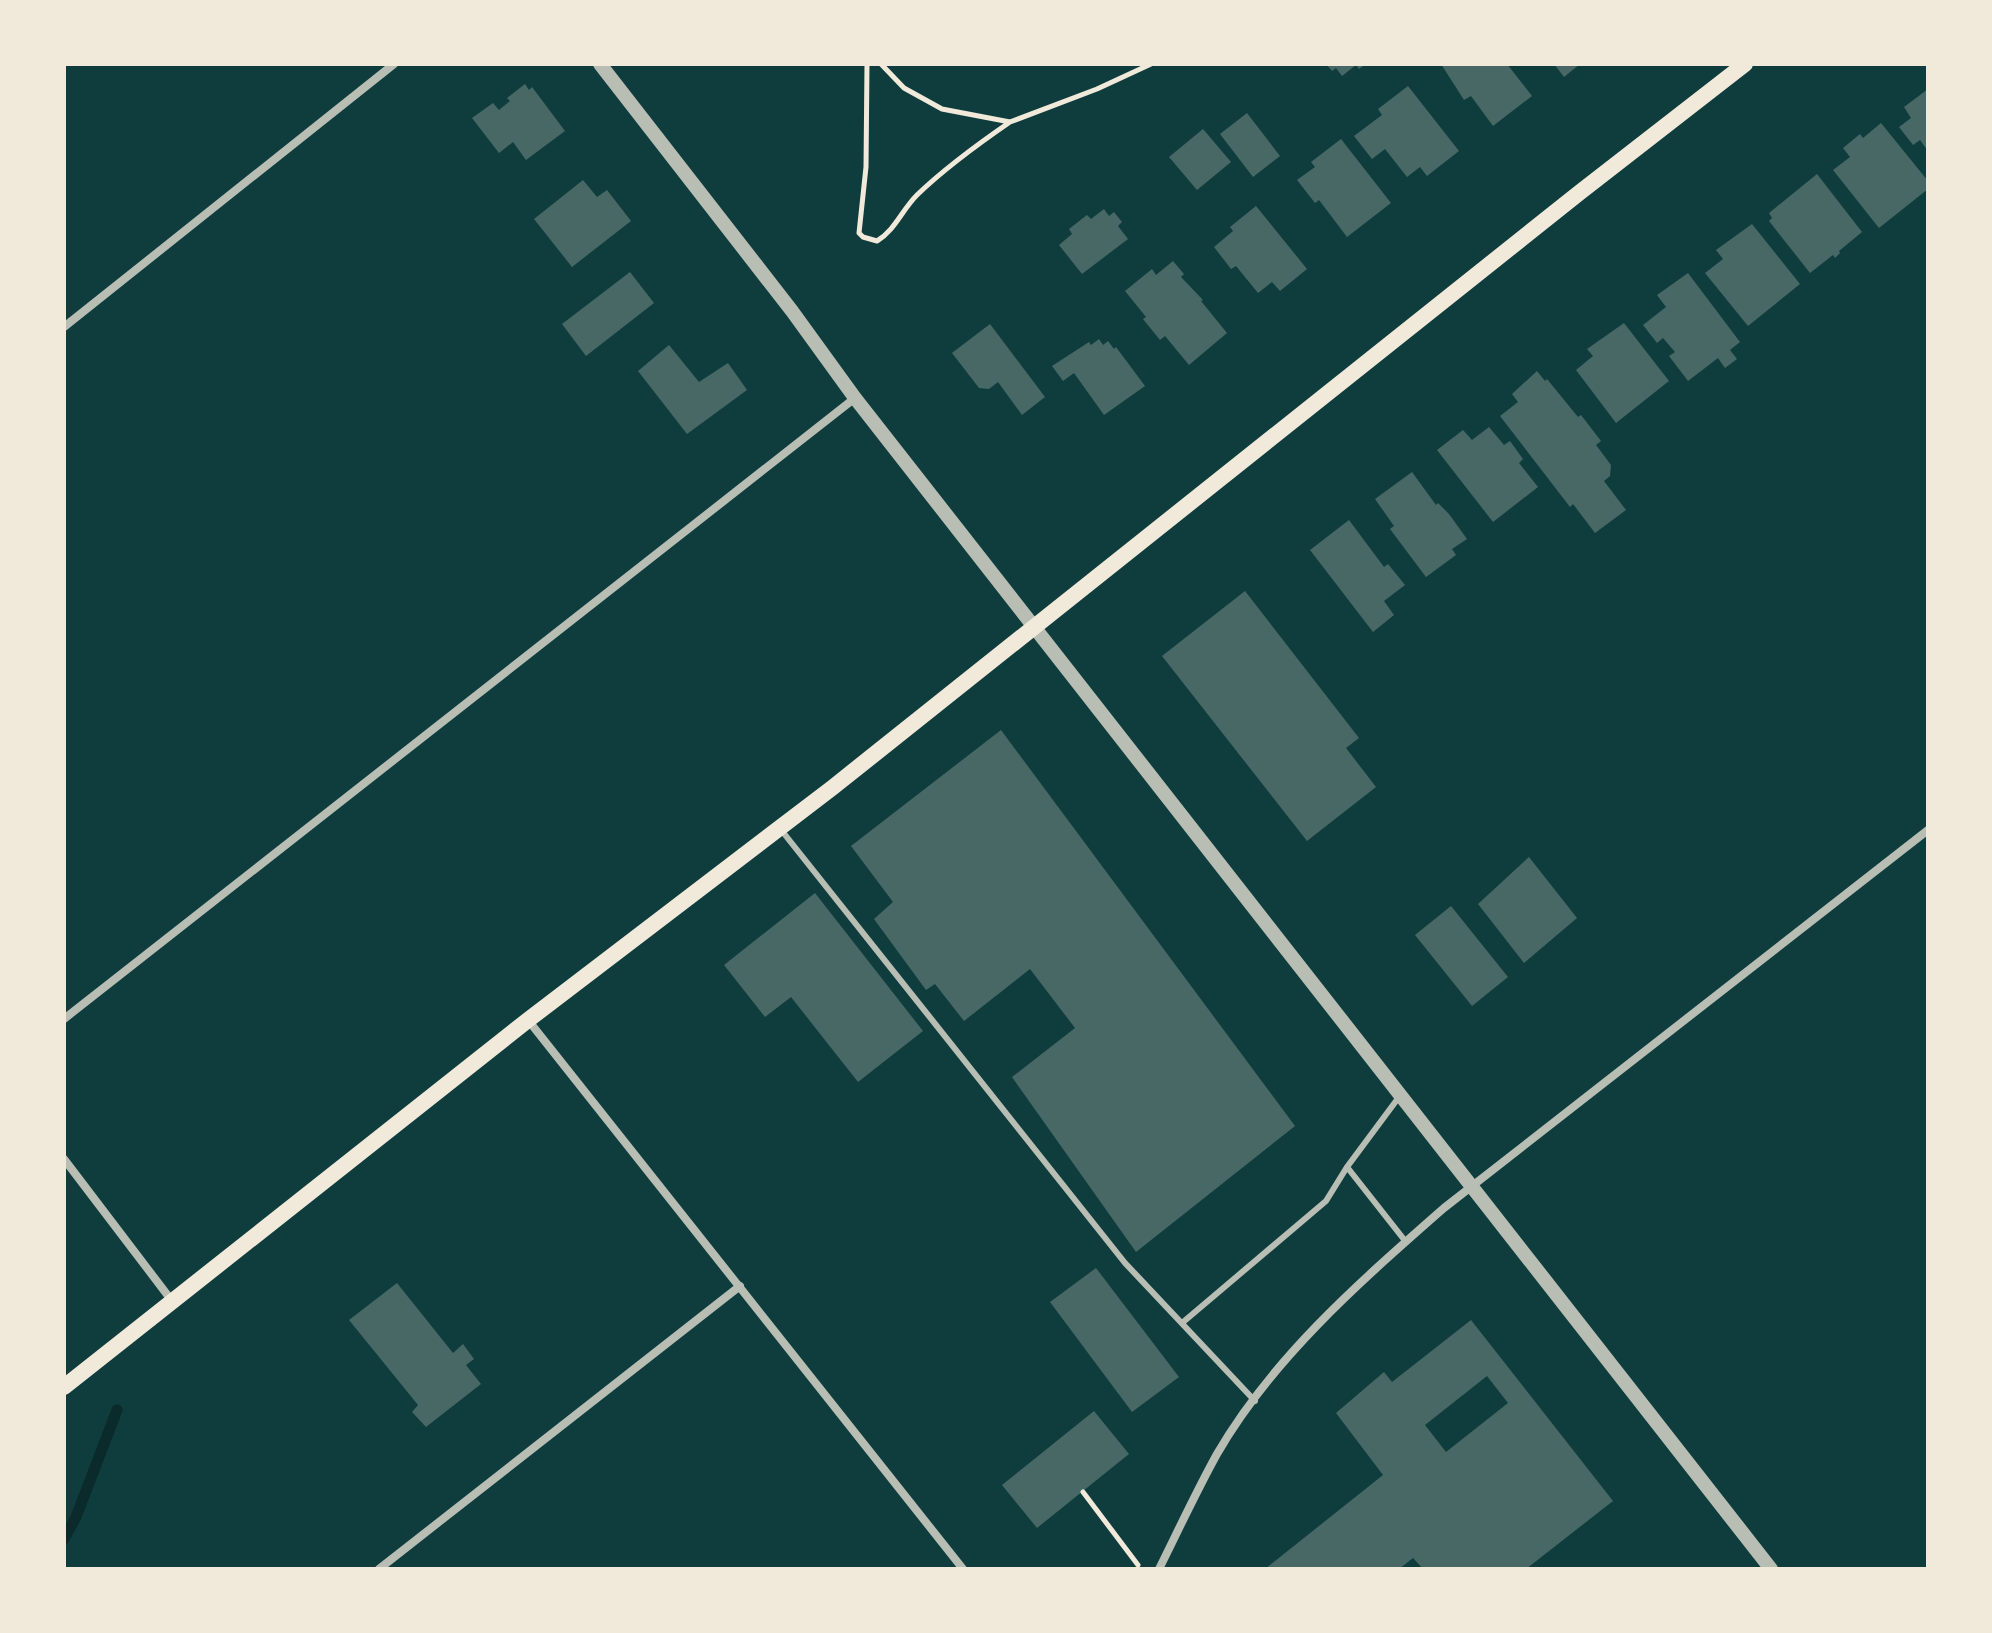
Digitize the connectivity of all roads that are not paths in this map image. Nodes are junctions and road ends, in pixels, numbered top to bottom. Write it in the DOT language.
graph roads {
  1 [pos="394,64"];
  2 [pos="600,64"];
  3 [pos="1745,64"];
  4 [pos="64,327"];
  5 [pos="855,398"];
  6 [pos="1035,627"];
  7 [pos="780,828"];
  8 [pos="1928,830"];
  9 [pos="64,1019"];
  10 [pos="528,1020"];
  11 [pos="1401,1094"];
  12 [pos="64,1159"];
  13 [pos="1347,1167"];
  14 [pos="1473,1187"];
  15 [pos="1406,1242"];
  16 [pos="740,1286"];
  17 [pos="172,1301"];
  18 [pos="1182,1323"];
  19 [pos="64,1387"];
  20 [pos="1255,1401"];
  21 [pos="379,1569"];
  22 [pos="963,1569"];
  23 [pos="1159,1569"];
  24 [pos="1771,1569"];
  1 -- 4 [label="street"];
  2 -- 5 [label="street"];
  3 -- 6 [label="main road"];
  5 -- 6 [label="street"];
  5 -- 9 [label="street"];
  6 -- 7 [label="main road"];
  6 -- 11 [label="street"];
  7 -- 10 [label="main road"];
  7 -- 18 [label="lane"];
  8 -- 14 [label="street"];
  10 -- 16 [label="street"];
  10 -- 17 [label="main road"];
  11 -- 13 [label="lane"];
  11 -- 14 [label="street"];
  12 -- 17 [label="street"];
  13 -- 15 [label="lane"];
  13 -- 18 [label="lane"];
  14 -- 15 [label="street"];
  14 -- 24 [label="street"];
  15 -- 20 [label="street"];
  16 -- 21 [label="street"];
  16 -- 22 [label="street"];
  17 -- 19 [label="main road"];
  18 -- 20 [label="lane"];
  20 -- 23 [label="street"];
}
